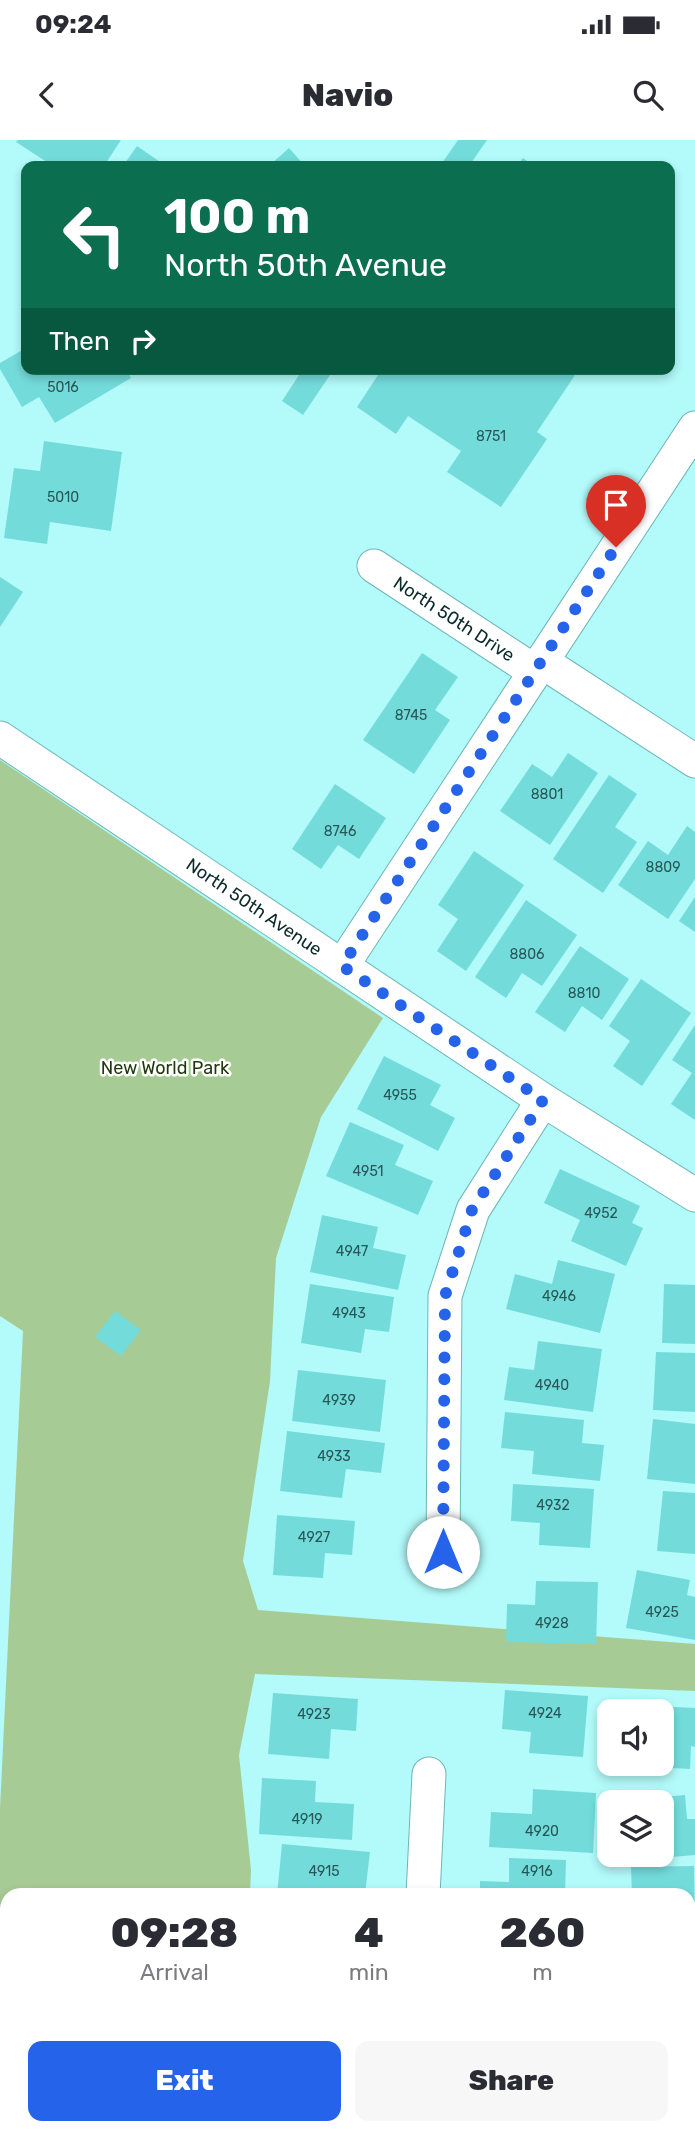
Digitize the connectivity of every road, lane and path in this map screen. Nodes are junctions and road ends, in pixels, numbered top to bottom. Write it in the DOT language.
graph roads {
  1 [pos="695,428"];
  2 [pos="374,566"];
  3 [pos="538,666"];
  4 [pos="0,738"];
  5 [pos="695,761"];
  6 [pos="342,966"];
  7 [pos="543,1100"];
  8 [pos="695,1195"];
  9 [pos="443,1552"];
  10 [pos="429,1774"];
  11 [pos="423,1888"];
  1 -- 3 [label="street"];
  2 -- 3 [label="street, North 50th Drive"];
  3 -- 5 [label="street, North 50th Drive"];
  3 -- 6 [label="street"];
  4 -- 6 [label="street, North 50th Avenue"];
  6 -- 7 [label="street, North 50th Avenue"];
  7 -- 8 [label="street, North 50th Avenue"];
  7 -- 9 [label="street"];
  10 -- 11 [label="street"];
}
